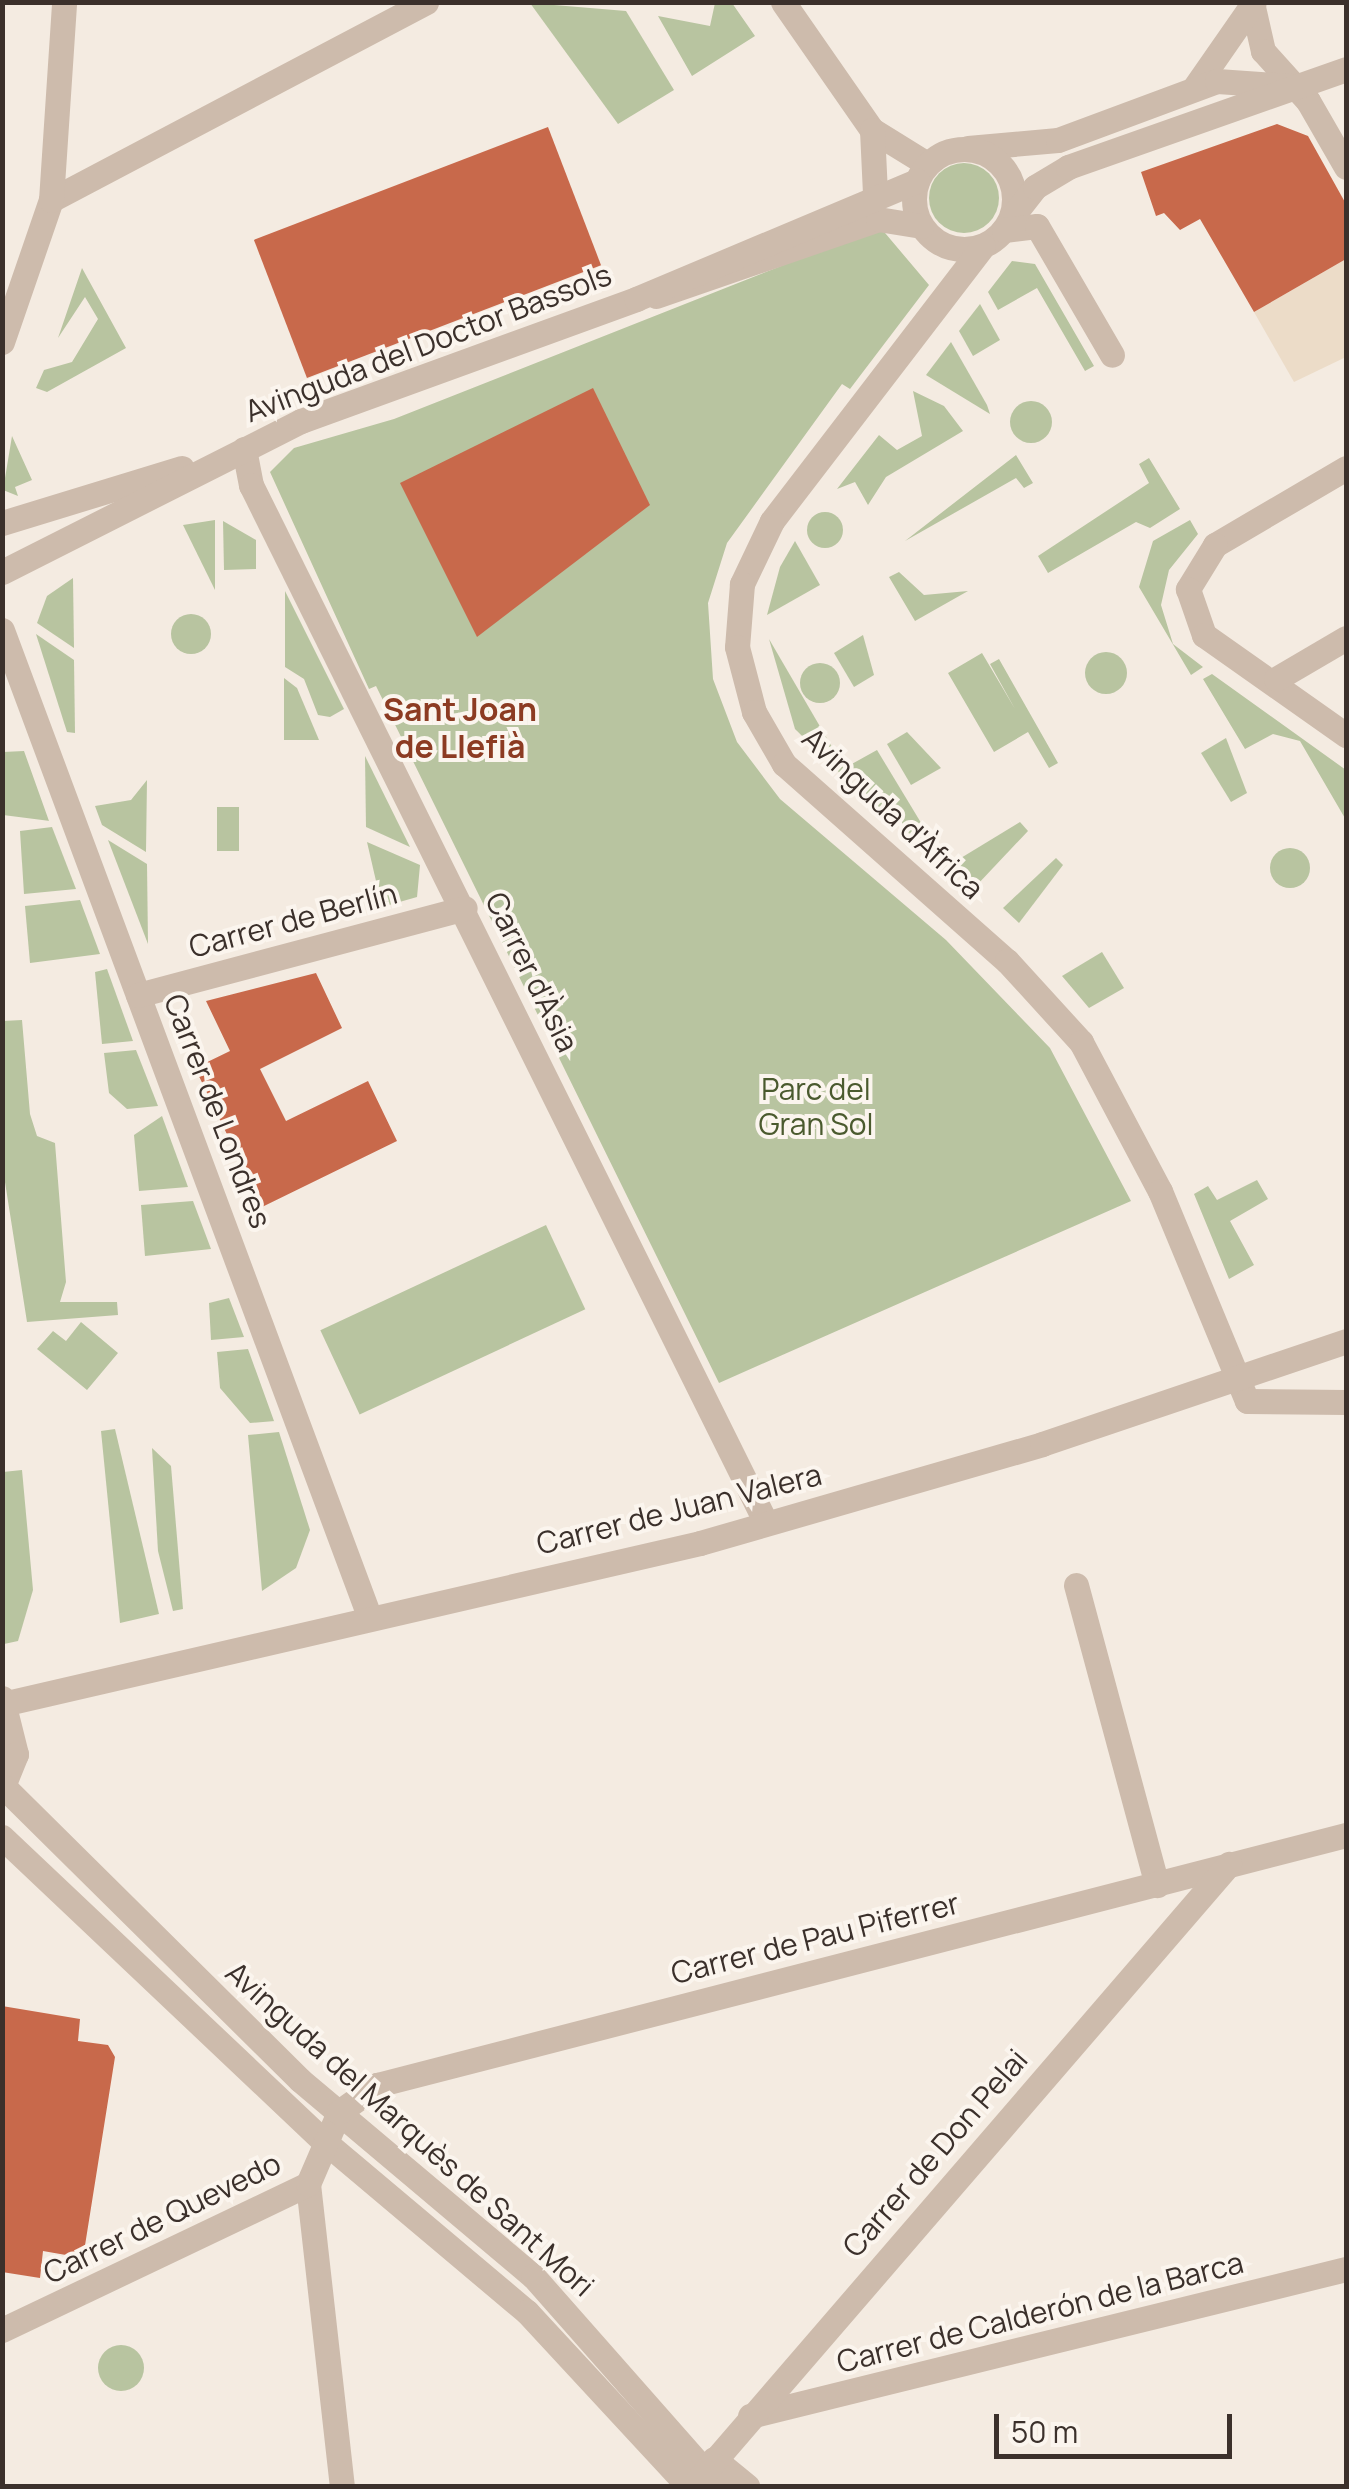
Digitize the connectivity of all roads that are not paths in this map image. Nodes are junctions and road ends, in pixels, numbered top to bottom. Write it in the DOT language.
graph roads {
  1 [pos="64,2"];
  2 [pos="426,2"];
  3 [pos="783,2"];
  4 [pos="1253,5"];
  5 [pos="1346,69"];
  6 [pos="1195,87"];
  7 [pos="1296,88"];
  8 [pos="872,130"];
  9 [pos="968,148"];
  10 [pos="1346,167"];
  11 [pos="922,172"];
  12 [pos="875,193"];
  13 [pos="50,200"];
  14 [pos="1008,224"];
  15 [pos="921,226"];
  16 [pos="983,246"];
  17 [pos="636,299"];
  18 [pos="2,342"];
  19 [pos="1112,355"];
  20 [pos="244,449"];
  21 [pos="1346,468"];
  22 [pos="2,523"];
  23 [pos="2,572"];
  24 [pos="2,630"];
  25 [pos="1346,638"];
  26 [pos="1276,679"];
  27 [pos="1346,735"];
  28 [pos="465,908"];
  29 [pos="138,994"];
  30 [pos="1346,1341"];
  31 [pos="1230,1375"];
  32 [pos="1346,1402"];
  33 [pos="766,1524"];
  34 [pos="1076,1585"];
  35 [pos="369,1616"];
  36 [pos="4,1701"];
  37 [pos="3,1788"];
  38 [pos="1346,1835"];
  39 [pos="2,1837"];
  40 [pos="1230,1864"];
  41 [pos="1157,1885"];
  42 [pos="339,2112"];
  43 [pos="325,2142"];
  44 [pos="308,2184"];
  45 [pos="1346,2269"];
  46 [pos="2,2330"];
  47 [pos="750,2416"];
  48 [pos="704,2477"];
  49 [pos="342,2486"];
  50 [pos="747,2486"];
  1 -- 13 [label="street"];
  2 -- 13 [label="street"];
  3 -- 8 [label="street"];
  4 -- 6 [label="street"];
  4 -- 7 [label="street"];
  5 -- 7 [label="street"];
  6 -- 7 [label="street"];
  6 -- 9 [label="street"];
  7 -- 10 [label="street"];
  7 -- 14 [label="street"];
  8 -- 11 [label="street"];
  8 -- 12 [label="street"];
  9 -- 11 [label="street"];
  9 -- 14 [label="street"];
  11 -- 12 [label="street, Avinguda del Doctor Bassols"];
  11 -- 15 [label="street"];
  12 -- 17 [label="street, Avinguda del Doctor Bassols"];
  13 -- 18 [label="street"];
  14 -- 16 [label="street"];
  14 -- 19 [label="street"];
  15 -- 16 [label="street"];
  15 -- 17 [label="street, Avinguda del Doctor Bassols"];
  16 -- 31 [label="street, Avinguda d'Àfrica"];
  17 -- 20 [label="street, Avinguda del Doctor Bassols"];
  20 -- 22 [label="street, Avinguda del Doctor Bassols"];
  20 -- 23 [label="street, Avinguda del Doctor Bassols"];
  20 -- 28 [label="street, Carrer d'Àsia"];
  21 -- 26 [label="street"];
  24 -- 29 [label="street, Carrer de Londres"];
  25 -- 26 [label="street"];
  26 -- 27 [label="street"];
  28 -- 29 [label="street, Carrer de Berlín"];
  28 -- 33 [label="street, Carrer d'Àsia"];
  29 -- 35 [label="street, Carrer de Londres"];
  30 -- 31 [label="street, Carrer de Juan Valera"];
  31 -- 32 [label="street"];
  31 -- 33 [label="street, Carrer de Juan Valera"];
  33 -- 35 [label="street, Carrer de Juan Valera"];
  34 -- 41 [label="street"];
  35 -- 36 [label="street, Carrer de Juan Valera"];
  36 -- 37 [label="street"];
  37 -- 42 [label="street, Avinguda del Marquès de Sant Mori"];
  38 -- 40 [label="street, Carrer de Pau Piferrer"];
  39 -- 43 [label="street, Avinguda del Marquès de Sant Mori"];
  40 -- 41 [label="street, Carrer de Pau Piferrer"];
  40 -- 47 [label="street, Carrer de Don Pelai"];
  41 -- 42 [label="street, Carrer de Pau Piferrer"];
  42 -- 43 [label="street"];
  42 -- 48 [label="street, Avinguda del Marquès de Sant Mori"];
  43 -- 44 [label="street, Carrer de Quevedo"];
  43 -- 48 [label="street, Avinguda del Marquès de Sant Mori"];
  44 -- 46 [label="street, Carrer de Quevedo"];
  44 -- 49 [label="street"];
  45 -- 47 [label="street, Carrer de Calderón de la Barca"];
  47 -- 48 [label="street, Carrer de Don Pelai"];
  48 -- 50 [label="street, Avinguda del Marquès de Sant Mori"];
}
